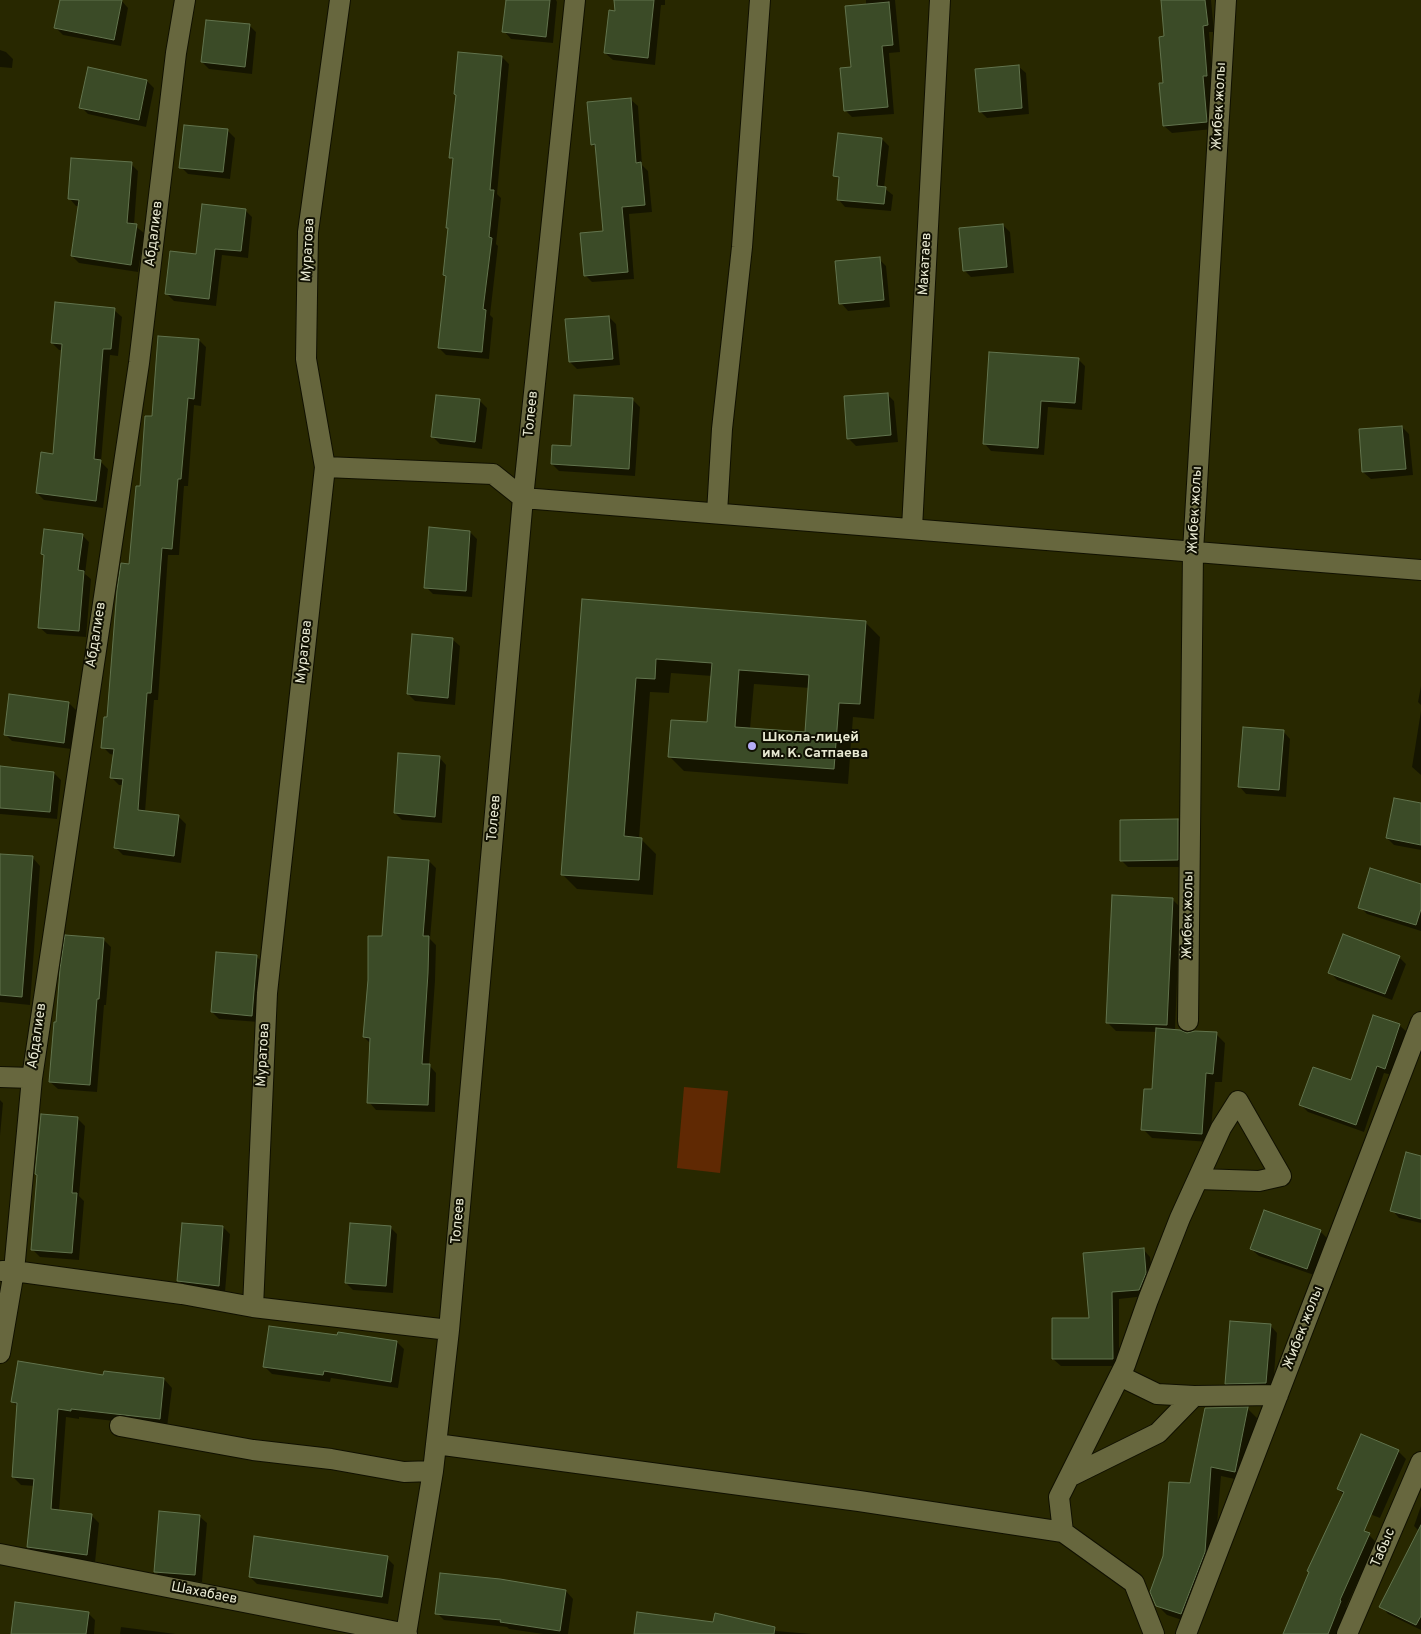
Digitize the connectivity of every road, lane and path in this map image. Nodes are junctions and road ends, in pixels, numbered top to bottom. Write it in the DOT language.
graph roads {
  1 [pos="185,0"];
  2 [pos="340,0"];
  3 [pos="575,0"];
  4 [pos="760,0"];
  5 [pos="940,0"];
  6 [pos="1226,0"];
  7 [pos="325,467"];
  8 [pos="523,498"];
  9 [pos="717,513"];
  10 [pos="912,528"];
  11 [pos="1193,551"];
  12 [pos="1421,570"];
  13 [pos="1188,1021"];
  14 [pos="1421,1022"];
  15 [pos="0,1077"];
  16 [pos="32,1078"];
  17 [pos="1198,1179"];
  18 [pos="7,1271"];
  19 [pos="253,1307"];
  20 [pos="449,1330"];
  21 [pos="0,1353"];
  22 [pos="1120,1376"];
  23 [pos="1278,1395"];
  24 [pos="1194,1396"];
  25 [pos="120,1426"];
  26 [pos="436,1444"];
  27 [pos="1421,1462"];
  28 [pos="433,1471"];
  29 [pos="1069,1477"];
  30 [pos="1063,1532"];
  31 [pos="0,1554"];
  32 [pos="407,1634"];
  33 [pos="1154,1634"];
  34 [pos="1186,1634"];
  35 [pos="1347,1634"];
  1 -- 16 [label="street, Абдалиев"];
  2 -- 7 [label="street, Муратова"];
  3 -- 8 [label="street, Толеев"];
  4 -- 9 [label="street"];
  5 -- 10 [label="street, Макатаев"];
  6 -- 11 [label="street, Жибек жолы"];
  7 -- 8 [label="street"];
  7 -- 19 [label="street, Муратова"];
  8 -- 9 [label="street"];
  8 -- 20 [label="street, Толеев"];
  9 -- 10 [label="street"];
  10 -- 11 [label="street"];
  11 -- 12 [label="street"];
  11 -- 13 [label="street, Жибек жолы"];
  14 -- 23 [label="street, Жибек жолы"];
  15 -- 16 [label="street"];
  16 -- 18 [label="street, Абдалиев"];
  17 -- 17 [label="street"];
  17 -- 22 [label="street"];
  18 -- 19 [label="street"];
  18 -- 21 [label="street, Абдалиев"];
  19 -- 20 [label="street"];
  20 -- 26 [label="street, Толеев"];
  22 -- 24 [label="street"];
  22 -- 29 [label="street"];
  23 -- 24 [label="street"];
  23 -- 34 [label="street, Жибек жолы"];
  24 -- 29 [label="street"];
  25 -- 28 [label="street"];
  26 -- 28 [label="street, Толеев"];
  26 -- 30 [label="street"];
  27 -- 35 [label="street, Табыс"];
  28 -- 32 [label="street, Толеев"];
  29 -- 30 [label="street"];
  30 -- 33 [label="street"];
  31 -- 32 [label="street, Шахабаев"];
}
